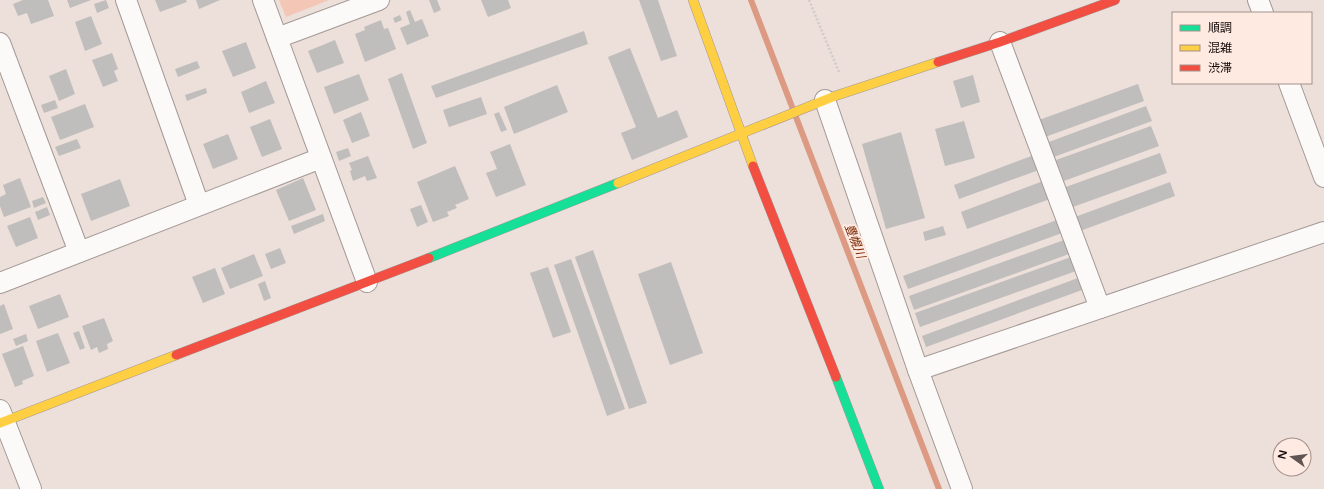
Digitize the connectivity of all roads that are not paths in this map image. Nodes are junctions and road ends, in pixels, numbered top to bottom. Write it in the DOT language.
graph roads {
  1 [pos="126,0"];
  2 [pos="263,0"];
  3 [pos="379,0"];
  4 [pos="693,0"];
  5 [pos="1114,0"];
  6 [pos="1258,0"];
  7 [pos="1263,12"];
  8 [pos="277,38"];
  9 [pos="1000,42"];
  10 [pos="0,43"];
  11 [pos="1289,84"];
  12 [pos="830,98"];
  13 [pos="741,134"];
  14 [pos="322,158"];
  15 [pos="1324,177"];
  16 [pos="199,206"];
  17 [pos="1324,232"];
  18 [pos="79,252"];
  19 [pos="367,282"];
  20 [pos="0,283"];
  21 [pos="1100,308"];
  22 [pos="918,370"];
  23 [pos="1,418"];
  24 [pos="31,489"];
  25 [pos="879,489"];
  26 [pos="962,489"];
  1 -- 16 [label="street"];
  2 -- 8 [label="street"];
  3 -- 8 [label="street"];
  4 -- 13 [label="street"];
  5 -- 9 [label="street"];
  6 -- 7 [label="street"];
  8 -- 14 [label="street"];
  9 -- 12 [label="street"];
  9 -- 21 [label="street"];
  10 -- 18 [label="street"];
  11 -- 15 [label="street"];
  12 -- 13 [label="street"];
  12 -- 22 [label="street"];
  13 -- 19 [label="street"];
  13 -- 25 [label="street"];
  14 -- 16 [label="street"];
  14 -- 19 [label="street"];
  16 -- 18 [label="street"];
  17 -- 21 [label="street"];
  18 -- 20 [label="street"];
  19 -- 23 [label="street"];
  21 -- 22 [label="street"];
  22 -- 26 [label="street"];
  23 -- 24 [label="street"];
}
